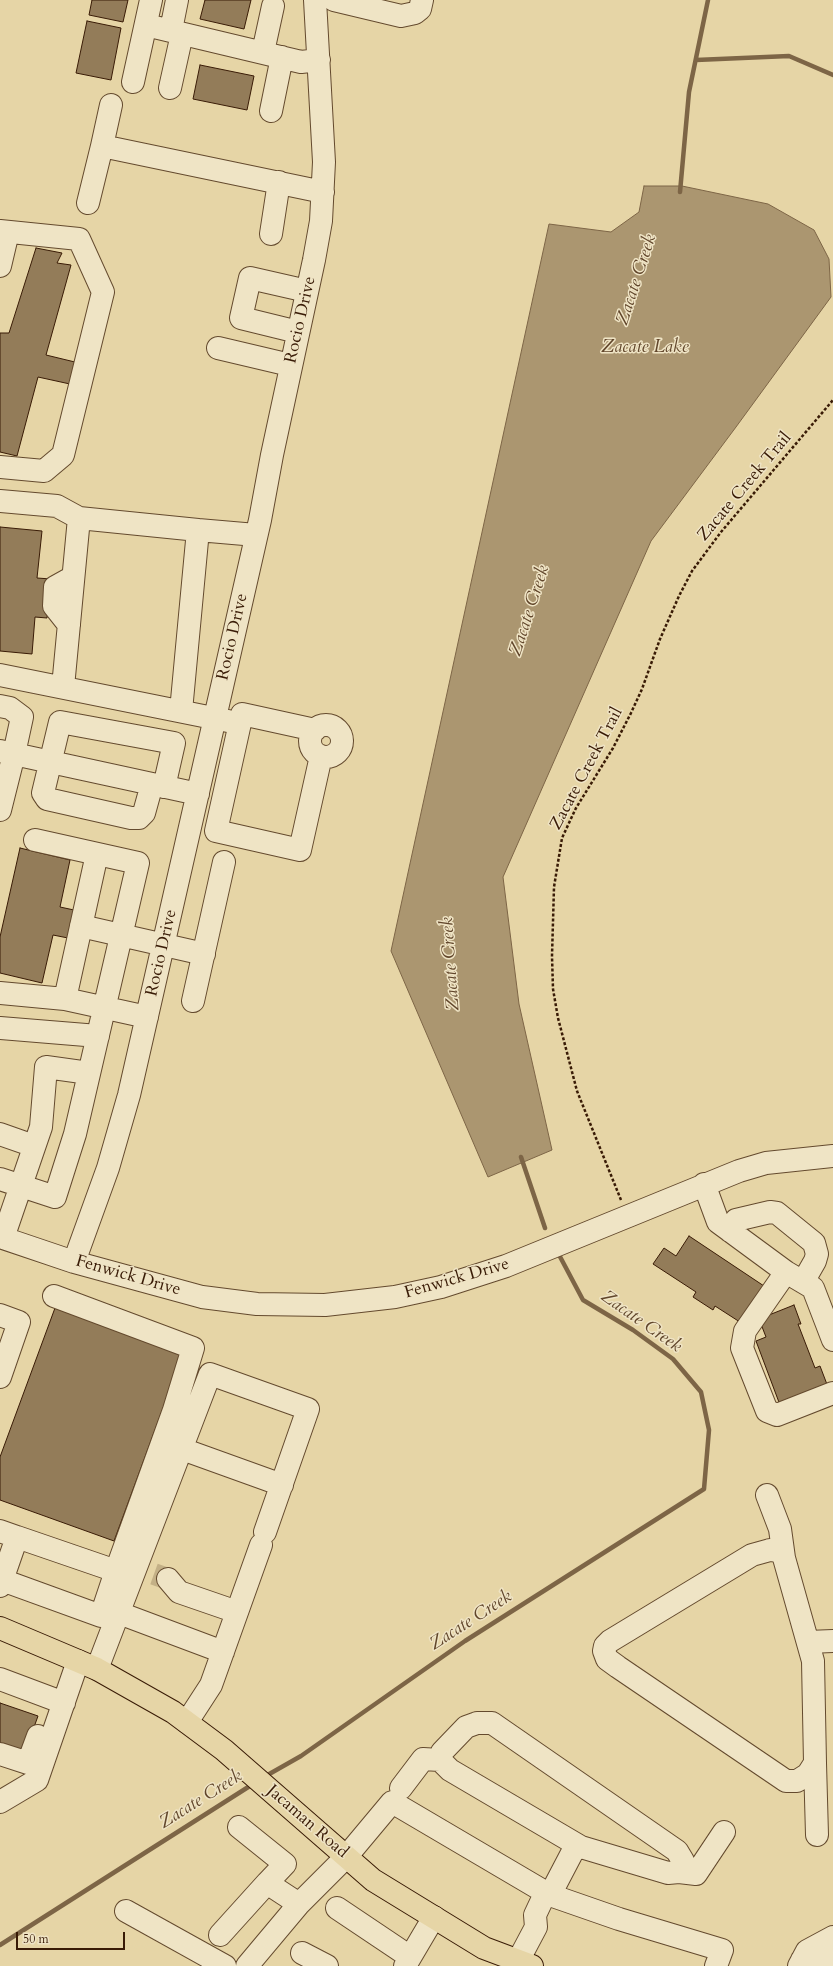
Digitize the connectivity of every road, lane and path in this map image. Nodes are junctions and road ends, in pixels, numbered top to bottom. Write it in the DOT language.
graph roads {
  1 [pos="151,0"];
  2 [pos="177,0"];
  3 [pos="316,0"];
  4 [pos="334,0"];
  5 [pos="422,0"];
  6 [pos="273,6"];
  7 [pos="146,25"];
  8 [pos="176,32"];
  9 [pos="272,54"];
  10 [pos="319,60"];
  11 [pos="133,82"];
  12 [pos="170,88"];
  13 [pos="111,104"];
  14 [pos="271,111"];
  15 [pos="102,146"];
  16 [pos="279,182"];
  17 [pos="323,192"];
  18 [pos="88,203"];
  19 [pos="4,232"];
  20 [pos="271,234"];
  21 [pos="0,266"];
  22 [pos="307,291"];
  23 [pos="298,332"];
  24 [pos="218,348"];
  25 [pos="290,365"];
  26 [pos="833,400"];
  27 [pos="0,467"];
  28 [pos="0,501"];
  29 [pos="79,518"];
  30 [pos="198,530"];
  31 [pos="256,535"];
  32 [pos="0,675"];
  33 [pos="63,687"];
  34 [pos="0,706"];
  35 [pos="181,712"];
  36 [pos="215,718"];
  37 [pos="240,723"];
  38 [pos="7,753"];
  39 [pos="51,762"];
  40 [pos="158,786"];
  41 [pos="198,794"];
  42 [pos="0,810"];
  43 [pos="35,840"];
  44 [pos="97,854"];
  45 [pos="224,862"];
  46 [pos="81,926"];
  47 [pos="122,935"];
  48 [pos="164,945"];
  49 [pos="204,954"];
  50 [pos="0,993"];
  51 [pos="65,999"];
  52 [pos="193,1001"];
  53 [pos="105,1008"];
  54 [pos="147,1017"];
  55 [pos="0,1028"];
  56 [pos="98,1036"];
  57 [pos="90,1073"];
  58 [pos="0,1134"];
  59 [pos="34,1146"];
  60 [pos="833,1156"];
  61 [pos="0,1179"];
  62 [pos="704,1184"];
  63 [pos="21,1186"];
  64 [pos="621,1200"];
  65 [pos="730,1231"];
  66 [pos="1,1237"];
  67 [pos="74,1262"];
  68 [pos="794,1277"];
  69 [pos="54,1296"];
  70 [pos="0,1315"];
  71 [pos="833,1340"];
  72 [pos="0,1377"];
  73 [pos="833,1393"];
  74 [pos="182,1449"];
  75 [pos="282,1485"];
  76 [pos="767,1495"];
  77 [pos="9,1534"];
  78 [pos="784,1558"];
  79 [pos="144,1573"];
  80 [pos="1,1583"];
  81 [pos="237,1612"];
  82 [pos="119,1613"];
  83 [pos="0,1628"];
  84 [pos="833,1641"];
  85 [pos="808,1642"];
  86 [pos="223,1652"];
  87 [pos="88,1665"];
  88 [pos="0,1679"];
  89 [pos="58,1701"];
  90 [pos="186,1722"];
  91 [pos="0,1754"];
  92 [pos="440,1760"];
  93 [pos="815,1763"];
  94 [pos="401,1788"];
  95 [pos="0,1802"];
  96 [pos="239,1827"];
  97 [pos="724,1832"];
  98 [pos="817,1835"];
  99 [pos="581,1847"];
  100 [pos="346,1857"];
  101 [pos="679,1872"];
  102 [pos="267,1883"];
  103 [pos="550,1894"];
  104 [pos="300,1904"];
  105 [pos="337,1908"];
  106 [pos="126,1911"];
  107 [pos="434,1917"];
  108 [pos="220,1935"];
  109 [pos="833,1937"];
  110 [pos="302,1953"];
  111 [pos="195,1959"];
  112 [pos="833,1960"];
  113 [pos="407,1962"];
  114 [pos="525,1963"];
  115 [pos="801,1963"];
  116 [pos="225,1966"];
  117 [pos="247,1966"];
  118 [pos="327,1966"];
  119 [pos="716,1966"];
  1 -- 7 [label="street"];
  2 -- 8 [label="street"];
  3 -- 10 [label="street, Rocio Drive"];
  4 -- 5 [label="street"];
  6 -- 9 [label="street"];
  7 -- 8 [label="street"];
  7 -- 11 [label="street"];
  8 -- 9 [label="street"];
  8 -- 12 [label="street"];
  9 -- 10 [label="street"];
  9 -- 14 [label="street"];
  10 -- 17 [label="street, Rocio Drive"];
  13 -- 15 [label="street"];
  15 -- 16 [label="street"];
  15 -- 18 [label="street"];
  16 -- 17 [label="street"];
  16 -- 20 [label="street"];
  17 -- 22 [label="street, Rocio Drive"];
  19 -- 21 [label="street"];
  19 -- 27 [label="street"];
  22 -- 23 [label="street, Rocio Drive"];
  22 -- 23 [label="street"];
  23 -- 25 [label="street, Rocio Drive"];
  24 -- 25 [label="street"];
  25 -- 31 [label="street, Rocio Drive"];
  26 -- 64 [label="path, Zacate Creek Trail"];
  28 -- 29 [label="street"];
  29 -- 30 [label="street"];
  29 -- 33 [label="street"];
  30 -- 31 [label="street"];
  30 -- 35 [label="street"];
  31 -- 36 [label="street, Rocio Drive"];
  32 -- 33 [label="street"];
  33 -- 35 [label="street"];
  34 -- 38 [label="street"];
  35 -- 36 [label="street"];
  36 -- 37 [label="street"];
  36 -- 41 [label="street, Rocio Drive"];
  37 -- 37 [label="street"];
  38 -- 39 [label="street"];
  38 -- 42 [label="street"];
  39 -- 40 [label="street"];
  39 -- 40 [label="street"];
  39 -- 40 [label="street"];
  40 -- 41 [label="street"];
  41 -- 48 [label="street, Rocio Drive"];
  43 -- 44 [label="street"];
  44 -- 46 [label="street"];
  44 -- 47 [label="street"];
  45 -- 49 [label="street"];
  46 -- 47 [label="street"];
  46 -- 51 [label="street"];
  47 -- 48 [label="street"];
  47 -- 53 [label="street"];
  48 -- 49 [label="street"];
  48 -- 54 [label="street, Rocio Drive"];
  49 -- 52 [label="street"];
  50 -- 51 [label="street"];
  51 -- 53 [label="street"];
  53 -- 54 [label="street"];
  53 -- 56 [label="street"];
  54 -- 67 [label="street, Rocio Drive"];
  55 -- 56 [label="street"];
  56 -- 57 [label="street"];
  57 -- 59 [label="street"];
  57 -- 63 [label="street"];
  58 -- 59 [label="street"];
  59 -- 63 [label="street"];
  60 -- 62 [label="street, Fenwick Drive"];
  61 -- 63 [label="street"];
  62 -- 65 [label="street"];
  62 -- 67 [label="street, Fenwick Drive"];
  63 -- 66 [label="street"];
  65 -- 68 [label="street"];
  65 -- 68 [label="street"];
  66 -- 67 [label="street, Fenwick Drive"];
  68 -- 71 [label="street"];
  68 -- 73 [label="street"];
  69 -- 79 [label="street"];
  70 -- 72 [label="street"];
  74 -- 75 [label="street"];
  74 -- 75 [label="street"];
  74 -- 79 [label="street"];
  75 -- 81 [label="street"];
  76 -- 78 [label="street"];
  77 -- 79 [label="street"];
  77 -- 80 [label="street"];
  78 -- 85 [label="street"];
  78 -- 93 [label="street"];
  79 -- 80 [label="street"];
  79 -- 81 [label="street"];
  79 -- 82 [label="street"];
  81 -- 86 [label="street"];
  82 -- 86 [label="street"];
  82 -- 87 [label="street"];
  83 -- 87 [label="main road, Jacaman Road"];
  84 -- 85 [label="street"];
  85 -- 93 [label="street"];
  86 -- 90 [label="street"];
  87 -- 89 [label="street"];
  87 -- 90 [label="main road, Jacaman Road"];
  88 -- 89 [label="street"];
  89 -- 91 [label="street"];
  89 -- 95 [label="street"];
  90 -- 100 [label="main road, Jacaman Road"];
  92 -- 94 [label="street"];
  92 -- 99 [label="street"];
  92 -- 101 [label="street"];
  93 -- 98 [label="street"];
  96 -- 102 [label="street"];
  97 -- 101 [label="street"];
  99 -- 101 [label="street"];
  99 -- 103 [label="street"];
  100 -- 103 [label="street"];
  100 -- 104 [label="street"];
  100 -- 107 [label="main road, Jacaman Road"];
  102 -- 104 [label="street"];
  102 -- 108 [label="street"];
  103 -- 114 [label="street"];
  103 -- 119 [label="street"];
  104 -- 117 [label="street"];
  105 -- 113 [label="street"];
  106 -- 111 [label="street"];
  107 -- 113 [label="street"];
  107 -- 114 [label="main road, Jacaman Road"];
  109 -- 115 [label="street"];
  110 -- 118 [label="street"];
  111 -- 116 [label="street"];
  112 -- 115 [label="street"];
}
